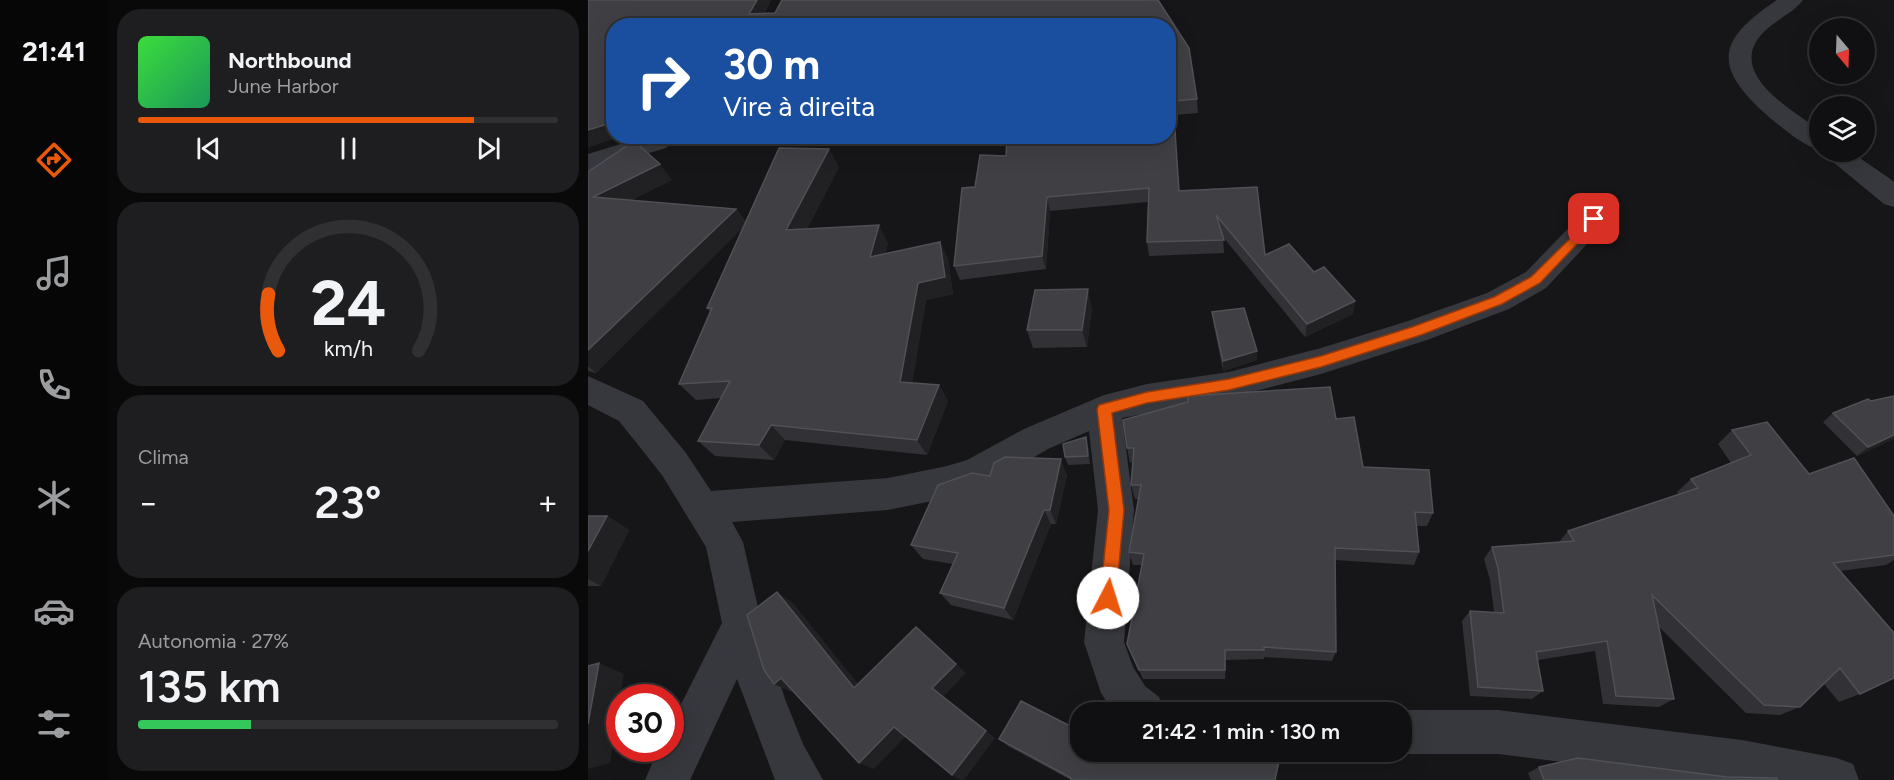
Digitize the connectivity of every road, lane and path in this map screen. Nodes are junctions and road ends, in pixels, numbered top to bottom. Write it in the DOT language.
graph roads {
  1 [pos="1792,0"];
  2 [pos="1809,133"];
  3 [pos="650,144"];
  4 [pos="1848,162"];
  5 [pos="588,163"];
  6 [pos="1894,198"];
  7 [pos="1594,219"];
  8 [pos="588,389"];
  9 [pos="1104,409"];
  10 [pos="701,508"];
  11 [pos="742,625"];
  12 [pos="1131,702"];
  13 [pos="1412,732"];
  14 [pos="668,780"];
  15 [pos="801,780"];
  16 [pos="1837,780"];
  1 -- 2 [label="street"];
  3 -- 5 [label="street"];
  4 -- 6 [label="street"];
  7 -- 9 [label="street"];
  8 -- 10 [label="street"];
  9 -- 10 [label="street"];
  9 -- 12 [label="street"];
  10 -- 11 [label="street"];
  11 -- 14 [label="street"];
  11 -- 15 [label="street"];
  13 -- 16 [label="street"];
}
